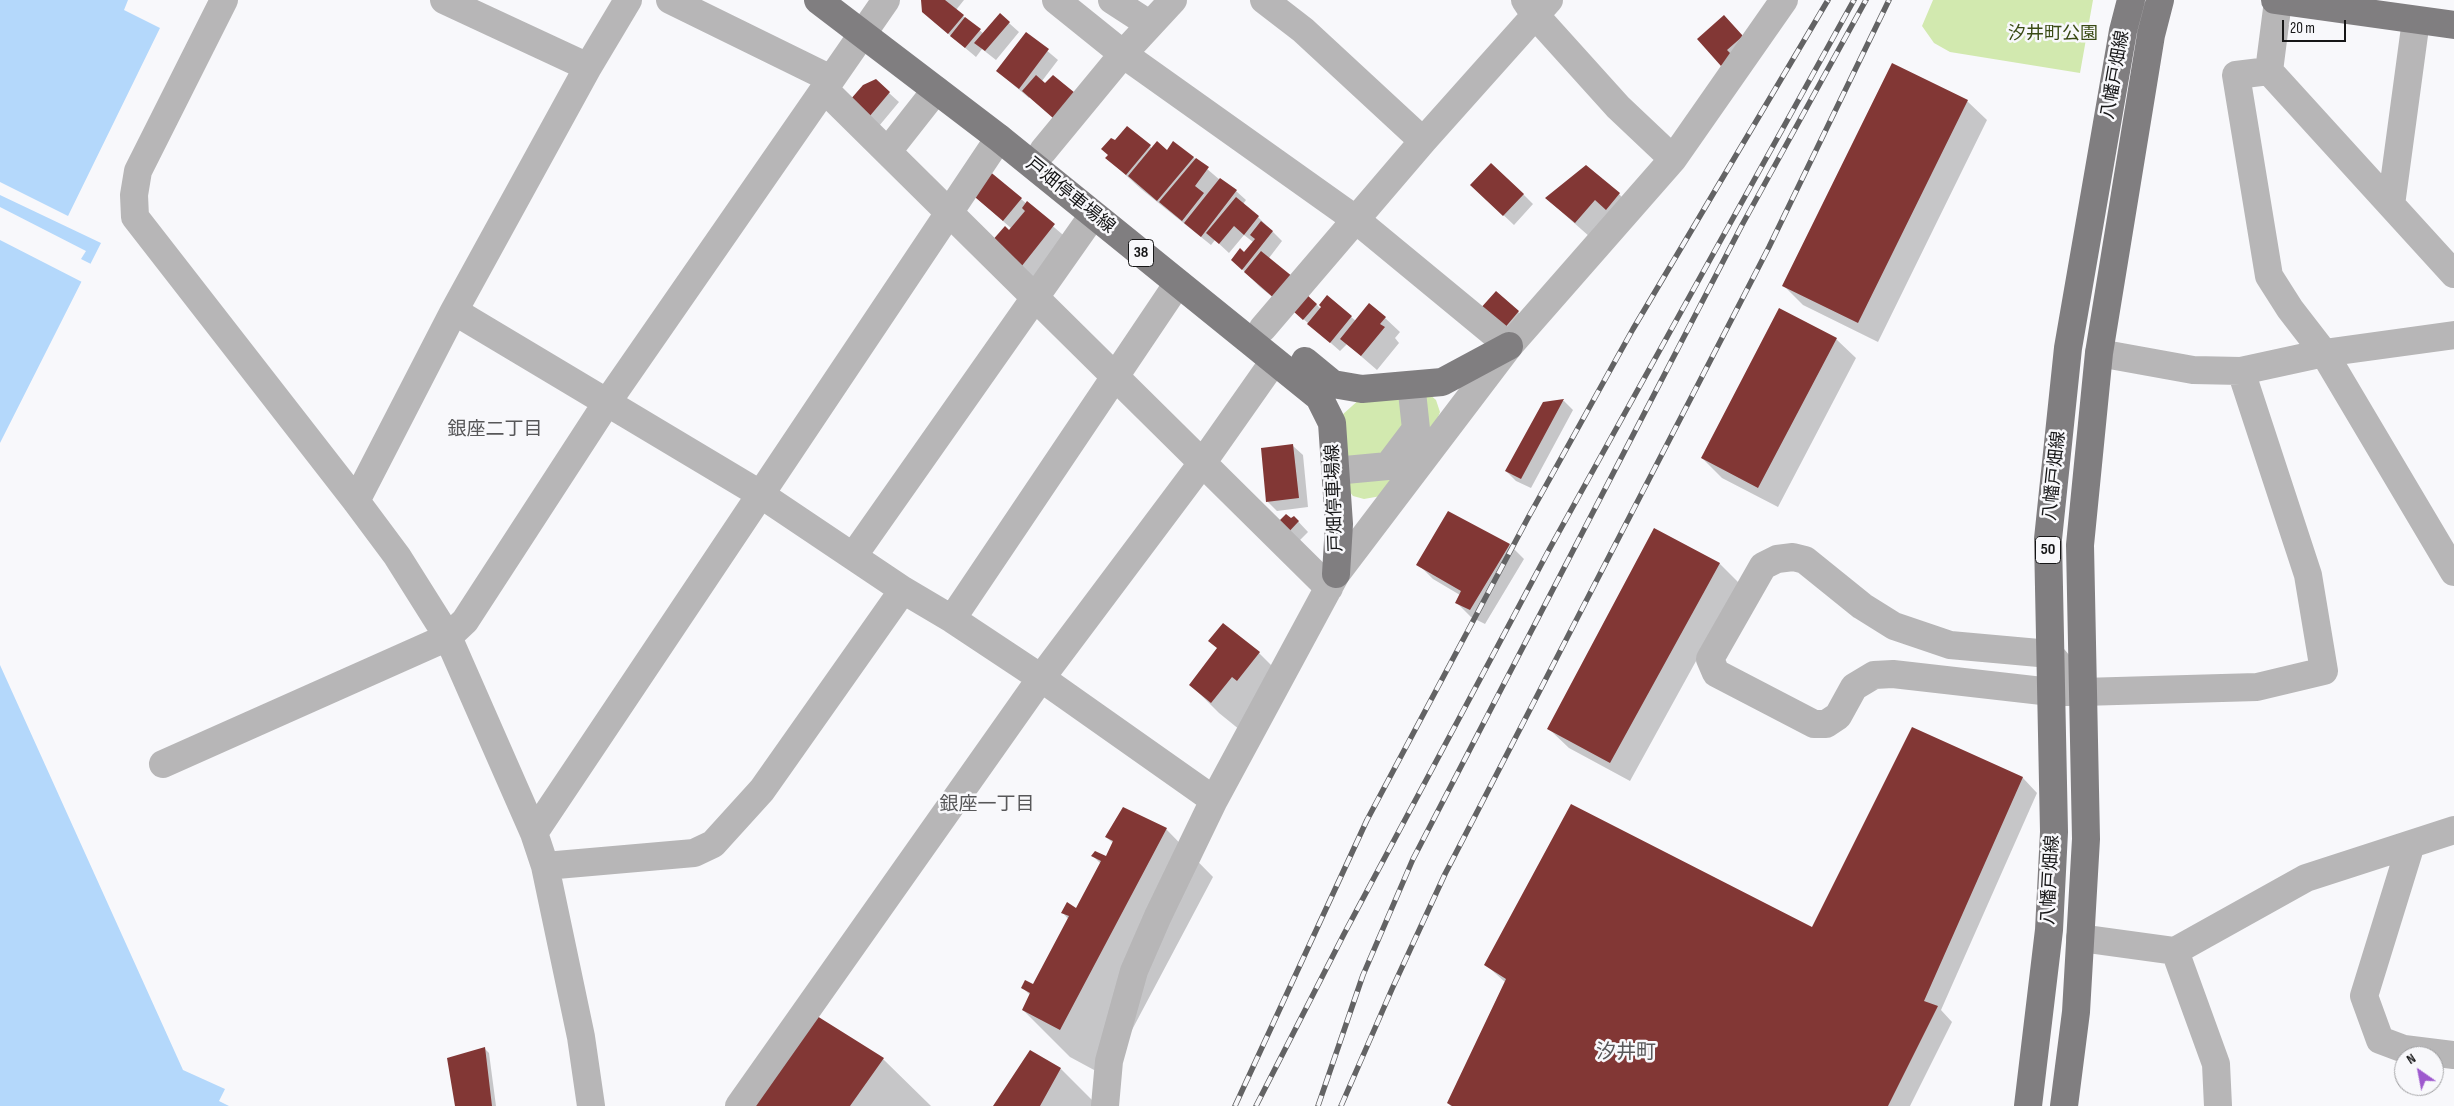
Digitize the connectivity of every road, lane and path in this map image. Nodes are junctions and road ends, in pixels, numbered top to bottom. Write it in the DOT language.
graph roads {
  1 [pos="224,0"];
  2 [pos="444,0"];
  3 [pos="628,0"];
  4 [pos="670,0"];
  5 [pos="818,0"];
  6 [pos="849,0"];
  7 [pos="1056,0"];
  8 [pos="1112,0"];
  9 [pos="1173,0"];
  10 [pos="1264,0"];
  11 [pos="1784,0"];
  12 [pos="2131,0"];
  13 [pos="2160,0"];
  14 [pos="2277,0"];
  15 [pos="1536,5"];
  16 [pos="874,17"];
  17 [pos="2416,20"];
  18 [pos="1149,24"];
  19 [pos="2454,25"];
  20 [pos="1123,54"];
  21 [pos="588,67"];
  22 [pos="2269,70"];
  23 [pos="828,84"];
  24 [pos="936,90"];
  25 [pos="999,138"];
  26 [pos="1422,141"];
  27 [pos="888,151"];
  28 [pos="1043,151"];
  29 [pos="1673,159"];
  30 [pos="2391,205"];
  31 [pos="949,212"];
  32 [pos="1093,215"];
  33 [pos="1355,218"];
  34 [pos="2454,274"];
  35 [pos="1178,283"];
  36 [pos="1036,298"];
  37 [pos="454,312"];
  38 [pos="1263,328"];
  39 [pos="2454,335"];
  40 [pos="1510,346"];
  41 [pos="2099,353"];
  42 [pos="2324,353"];
  43 [pos="1274,361"];
  44 [pos="2241,371"];
  45 [pos="1116,378"];
  46 [pos="1362,389"];
  47 [pos="1412,392"];
  48 [pos="606,404"];
  49 [pos="1332,423"];
  50 [pos="1203,462"];
  51 [pos="1345,470"];
  52 [pos="760,494"];
  53 [pos="356,501"];
  54 [pos="854,555"];
  55 [pos="2454,572"];
  56 [pos="1332,581"];
  57 [pos="903,590"];
  58 [pos="952,619"];
  59 [pos="448,637"];
  60 [pos="2050,654"];
  61 [pos="1041,678"];
  62 [pos="2051,692"];
  63 [pos="2082,692"];
  64 [pos="163,764"];
  65 [pos="1214,800"];
  66 [pos="2454,830"];
  67 [pos="534,832"];
  68 [pos="2411,844"];
  69 [pos="544,866"];
  70 [pos="2080,938"];
  71 [pos="2176,951"];
  72 [pos="2454,1055"];
  73 [pos="591,1106"];
  74 [pos="739,1106"];
  75 [pos="1105,1106"];
  76 [pos="2028,1106"];
  77 [pos="2064,1106"];
  78 [pos="2218,1106"];
  1 -- 53 [label="street"];
  2 -- 21 [label="street"];
  3 -- 21 [label="street"];
  4 -- 23 [label="street"];
  5 -- 16 [label="main road, 戸畑停車場線 / 38"];
  6 -- 16 [label="main road, 戸畑停車場線 / 38"];
  7 -- 20 [label="street"];
  8 -- 18 [label="street"];
  9 -- 18 [label="street"];
  10 -- 26 [label="street"];
  11 -- 29 [label="street"];
  12 -- 60 [label="main road, 八幡戸畑線 / 50"];
  13 -- 41 [label="main road, 八幡戸畑線 / 50"];
  14 -- 17 [label="main road"];
  14 -- 22 [label="street"];
  15 -- 26 [label="street"];
  15 -- 29 [label="street"];
  16 -- 23 [label="street"];
  16 -- 24 [label="main road, 戸畑停車場線 / 38"];
  16 -- 28 [label="main road, 戸畑停車場線 / 38"];
  17 -- 19 [label="main road"];
  17 -- 30 [label="street"];
  18 -- 20 [label="street"];
  20 -- 28 [label="street"];
  20 -- 33 [label="street"];
  21 -- 37 [label="street"];
  22 -- 30 [label="street"];
  22 -- 42 [label="street"];
  23 -- 27 [label="street"];
  23 -- 48 [label="street"];
  24 -- 25 [label="main road, 戸畑停車場線 / 38"];
  24 -- 27 [label="street"];
  25 -- 31 [label="street"];
  25 -- 32 [label="main road, 戸畑停車場線 / 38"];
  26 -- 33 [label="street"];
  27 -- 31 [label="street"];
  28 -- 38 [label="main road, 戸畑停車場線 / 38"];
  29 -- 40 [label="street"];
  30 -- 34 [label="street"];
  31 -- 36 [label="street"];
  31 -- 52 [label="street"];
  32 -- 35 [label="main road, 戸畑停車場線 / 38"];
  32 -- 36 [label="street"];
  33 -- 38 [label="street"];
  33 -- 40 [label="street"];
  35 -- 43 [label="main road, 戸畑停車場線 / 38"];
  35 -- 45 [label="street"];
  36 -- 45 [label="street"];
  36 -- 54 [label="street"];
  37 -- 48 [label="street"];
  37 -- 53 [label="street"];
  38 -- 46 [label="main road, 戸畑停車場線 / 38"];
  39 -- 42 [label="street"];
  40 -- 46 [label="main road, 戸畑停車場線 / 38"];
  40 -- 56 [label="street"];
  41 -- 44 [label="street"];
  41 -- 63 [label="main road, 八幡戸畑線 / 50"];
  42 -- 44 [label="street"];
  42 -- 55 [label="street"];
  43 -- 49 [label="main road, 戸畑停車場線 / 38"];
  43 -- 50 [label="street"];
  44 -- 63 [label="street"];
  45 -- 50 [label="street"];
  45 -- 58 [label="street"];
  46 -- 49 [label="main road, 戸畑停車場線 / 38"];
  47 -- 51 [label="street"];
  48 -- 52 [label="street"];
  48 -- 59 [label="street"];
  49 -- 56 [label="main road, 戸畑停車場線 / 38"];
  50 -- 56 [label="street"];
  50 -- 61 [label="street"];
  52 -- 54 [label="street"];
  52 -- 67 [label="street"];
  53 -- 59 [label="street"];
  54 -- 57 [label="street"];
  56 -- 65 [label="street"];
  57 -- 58 [label="street"];
  57 -- 69 [label="street"];
  58 -- 61 [label="street"];
  59 -- 64 [label="street"];
  59 -- 67 [label="street"];
  60 -- 62 [label="main road, 八幡戸畑線 / 50"];
  60 -- 62 [label="street"];
  60 -- 63 [label="street"];
  61 -- 65 [label="street"];
  61 -- 74 [label="street"];
  62 -- 63 [label="street"];
  62 -- 76 [label="main road, 八幡戸畑線 / 50"];
  63 -- 70 [label="main road, 八幡戸畑線 / 50"];
  65 -- 75 [label="street"];
  66 -- 68 [label="street"];
  67 -- 69 [label="street"];
  68 -- 71 [label="street"];
  68 -- 72 [label="street"];
  69 -- 73 [label="street"];
  70 -- 71 [label="street"];
  70 -- 77 [label="main road, 八幡戸畑線 / 50"];
  71 -- 78 [label="street"];
}
